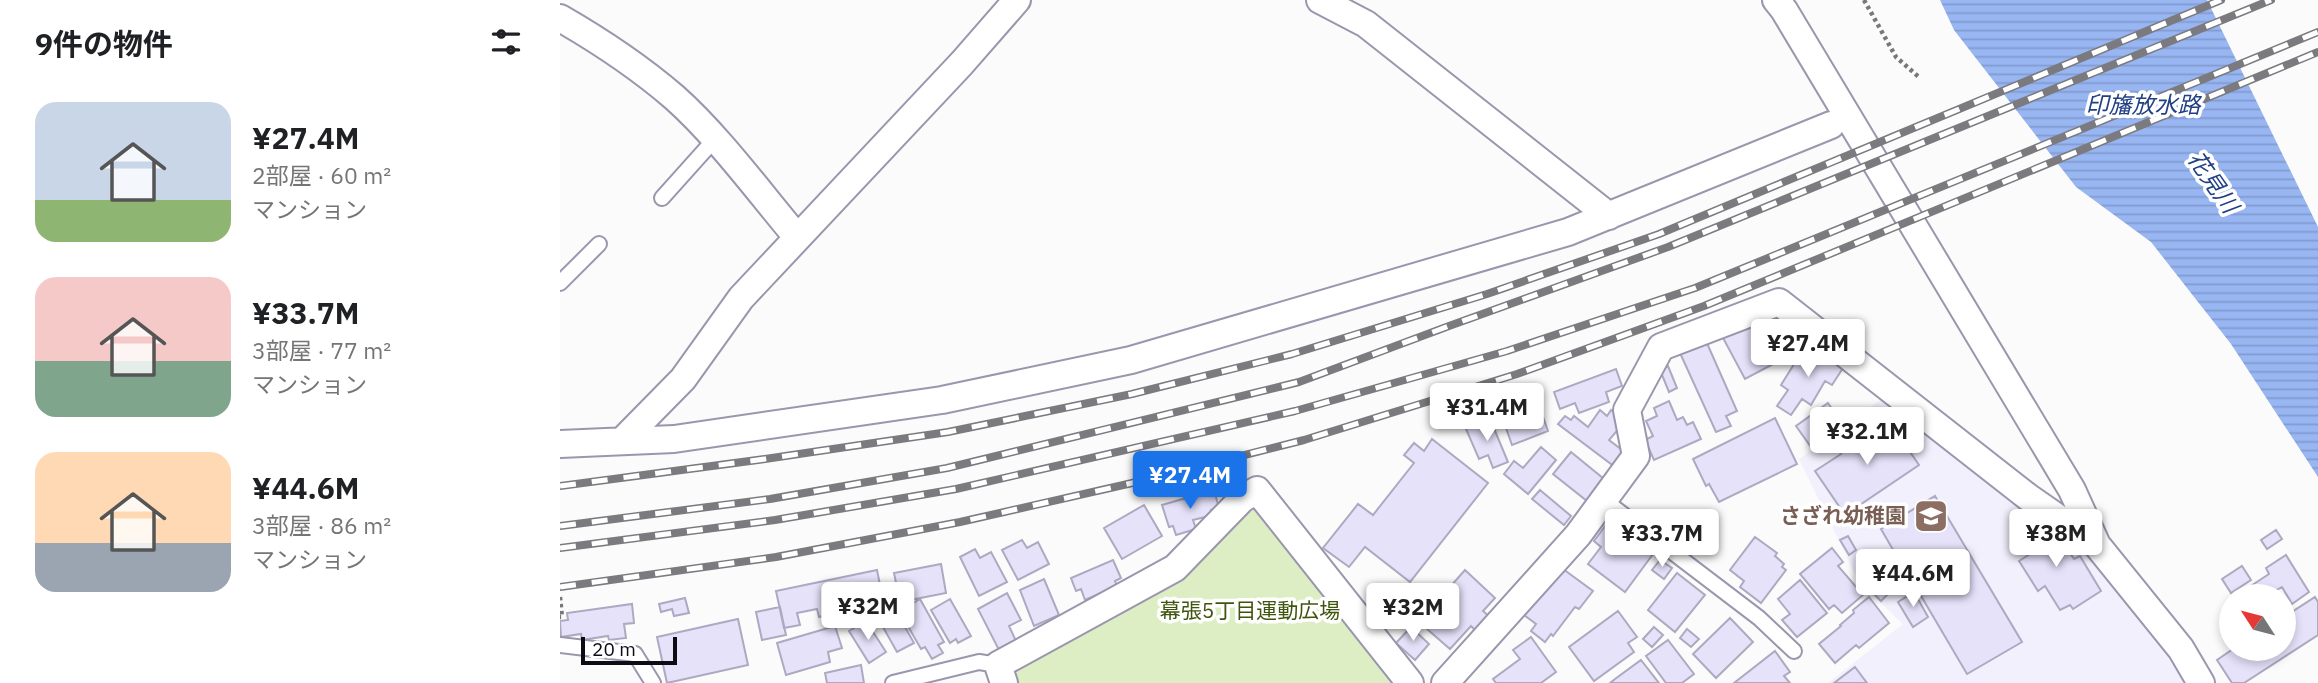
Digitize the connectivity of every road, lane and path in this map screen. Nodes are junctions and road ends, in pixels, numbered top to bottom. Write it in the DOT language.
graph roads {
  1 [pos="1017,0"];
  2 [pos="1320,0"];
  3 [pos="1776,0"];
  4 [pos="1864,0"];
  5 [pos="560,18"];
  6 [pos="1920,78"];
  7 [pos="1831,125"];
  8 [pos="714,140"];
  9 [pos="662,198"];
  10 [pos="1609,216"];
  11 [pos="797,237"];
  12 [pos="599,244"];
  13 [pos="560,283"];
  14 [pos="623,440"];
  15 [pos="560,444"];
  16 [pos="1604,500"];
  17 [pos="2097,545"];
  18 [pos="560,597"];
  19 [pos="560,617"];
  20 [pos="560,645"];
  21 [pos="1794,651"];
  22 [pos="1001,674"];
  23 [pos="653,683"];
  24 [pos="892,683"];
  25 [pos="1410,683"];
  26 [pos="1445,683"];
  27 [pos="2201,683"];
  1 -- 11 [label="street"];
  2 -- 10 [label="street"];
  3 -- 17 [label="street"];
  4 -- 6 [label="path"];
  5 -- 8 [label="street"];
  7 -- 10 [label="street"];
  8 -- 9 [label="lane"];
  8 -- 11 [label="street"];
  10 -- 14 [label="street"];
  11 -- 14 [label="street"];
  12 -- 13 [label="lane"];
  14 -- 15 [label="street"];
  16 -- 17 [label="street"];
  16 -- 21 [label="lane"];
  16 -- 26 [label="street"];
  17 -- 27 [label="street"];
  18 -- 19 [label="path"];
  20 -- 23 [label="lane"];
  22 -- 24 [label="lane"];
  22 -- 25 [label="street"];
}
